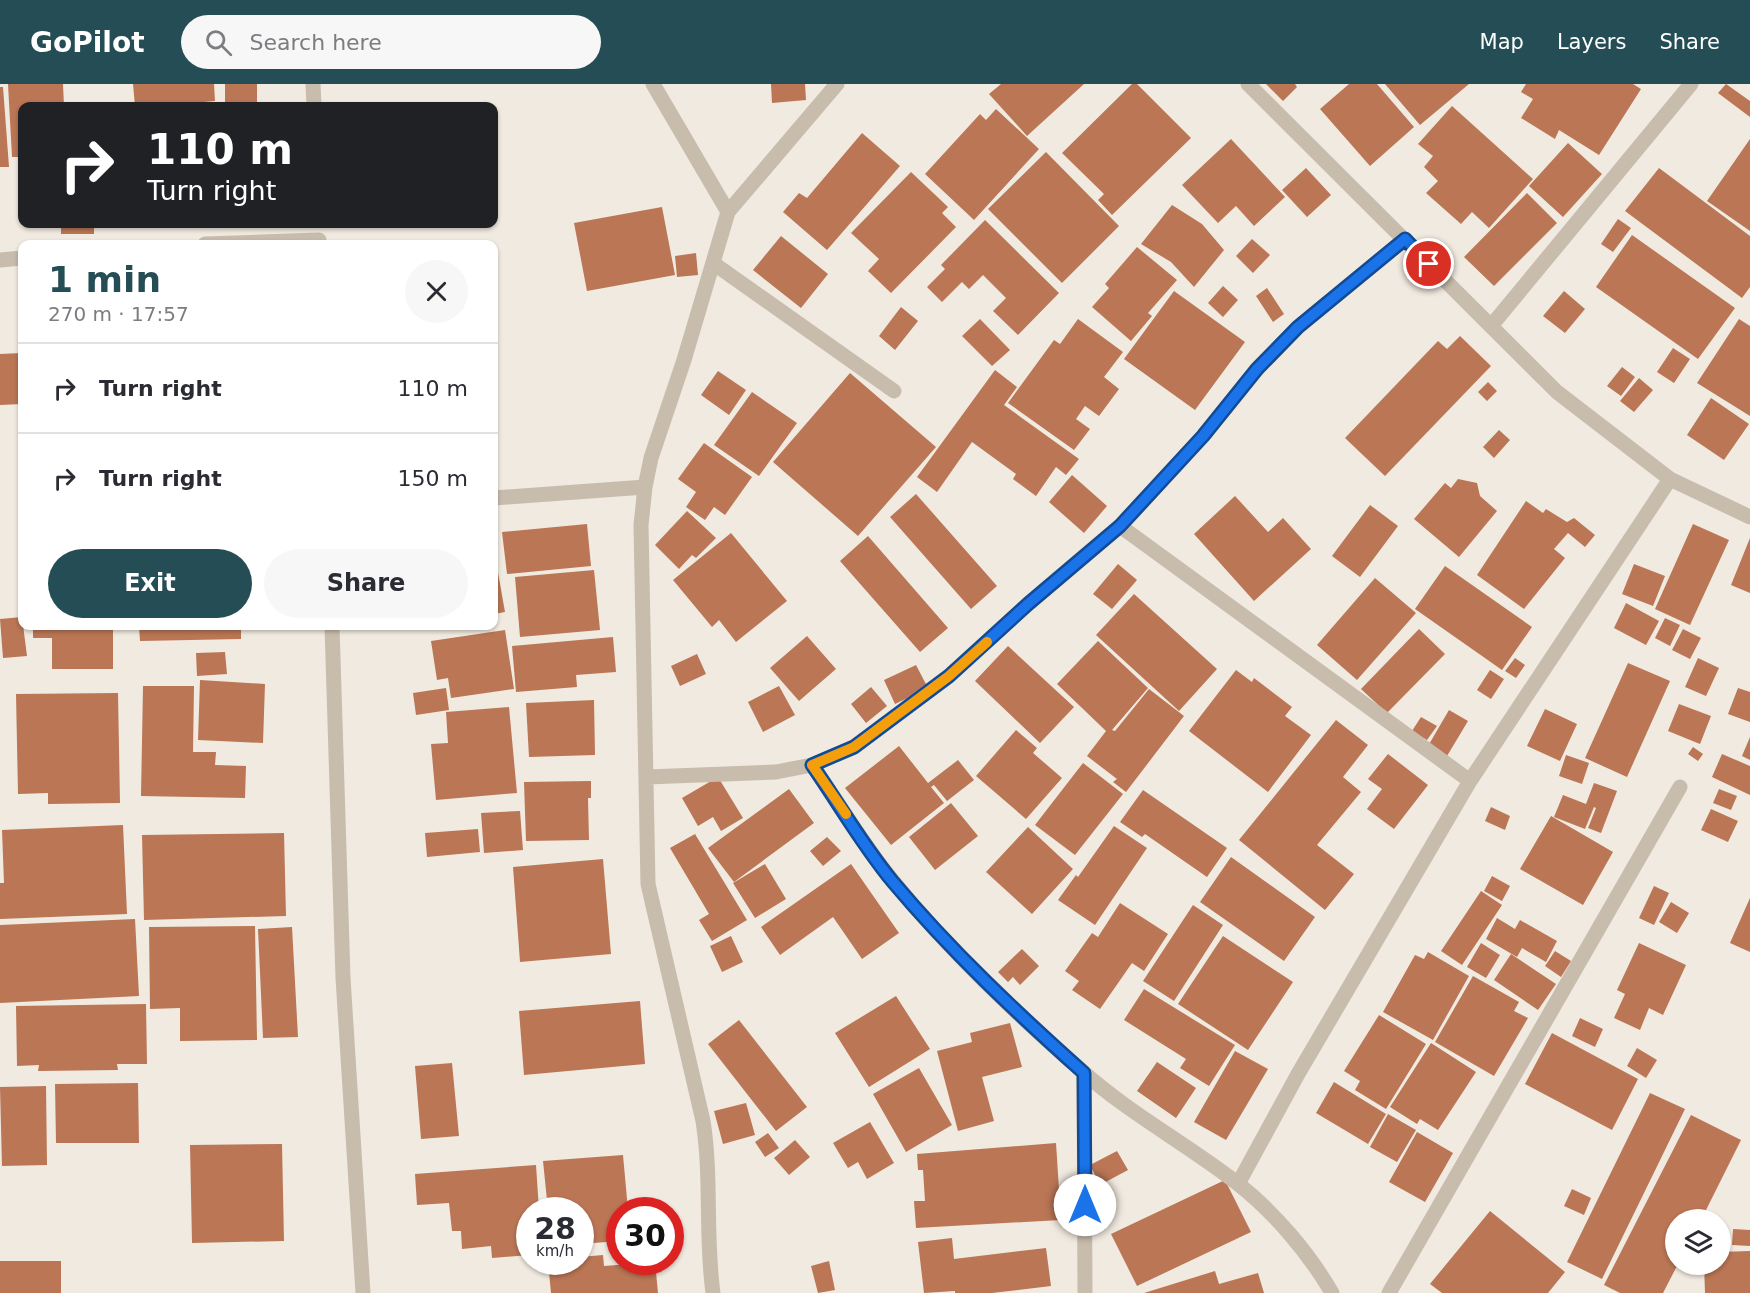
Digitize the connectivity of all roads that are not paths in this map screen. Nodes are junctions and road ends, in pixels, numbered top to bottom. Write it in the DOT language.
graph roads {
  1 [pos="313,84"];
  2 [pos="653,84"];
  3 [pos="837,84"];
  4 [pos="1248,84"];
  5 [pos="1691,84"];
  6 [pos="314,102"];
  7 [pos="728,212"];
  8 [pos="1405,239"];
  9 [pos="18,258"];
  10 [pos="0,260"];
  11 [pos="713,263"];
  12 [pos="1491,326"];
  13 [pos="894,391"];
  14 [pos="1670,479"];
  15 [pos="645,487"];
  16 [pos="498,498"];
  17 [pos="1750,517"];
  18 [pos="1120,526"];
  19 [pos="332,630"];
  20 [pos="812,765"];
  21 [pos="647,777"];
  22 [pos="1470,781"];
  23 [pos="1680,787"];
  24 [pos="1084,1073"];
  25 [pos="1238,1184"];
  26 [pos="363,1293"];
  27 [pos="713,1293"];
  28 [pos="1085,1293"];
  29 [pos="1332,1293"];
  30 [pos="1389,1293"];
  1 -- 6 [label="street"];
  2 -- 7 [label="street"];
  3 -- 7 [label="street"];
  4 -- 8 [label="street"];
  5 -- 12 [label="street"];
  7 -- 11 [label="street"];
  8 -- 12 [label="street"];
  8 -- 18 [label="street"];
  9 -- 10 [label="street"];
  11 -- 13 [label="street"];
  11 -- 15 [label="street"];
  12 -- 14 [label="street"];
  14 -- 17 [label="street"];
  14 -- 22 [label="street"];
  15 -- 16 [label="street"];
  15 -- 21 [label="street"];
  18 -- 20 [label="street"];
  18 -- 22 [label="street"];
  19 -- 26 [label="street"];
  20 -- 21 [label="street"];
  20 -- 24 [label="street"];
  21 -- 27 [label="street"];
  22 -- 25 [label="street"];
  23 -- 30 [label="street"];
  24 -- 25 [label="street"];
  24 -- 28 [label="street"];
  25 -- 29 [label="street"];
}
